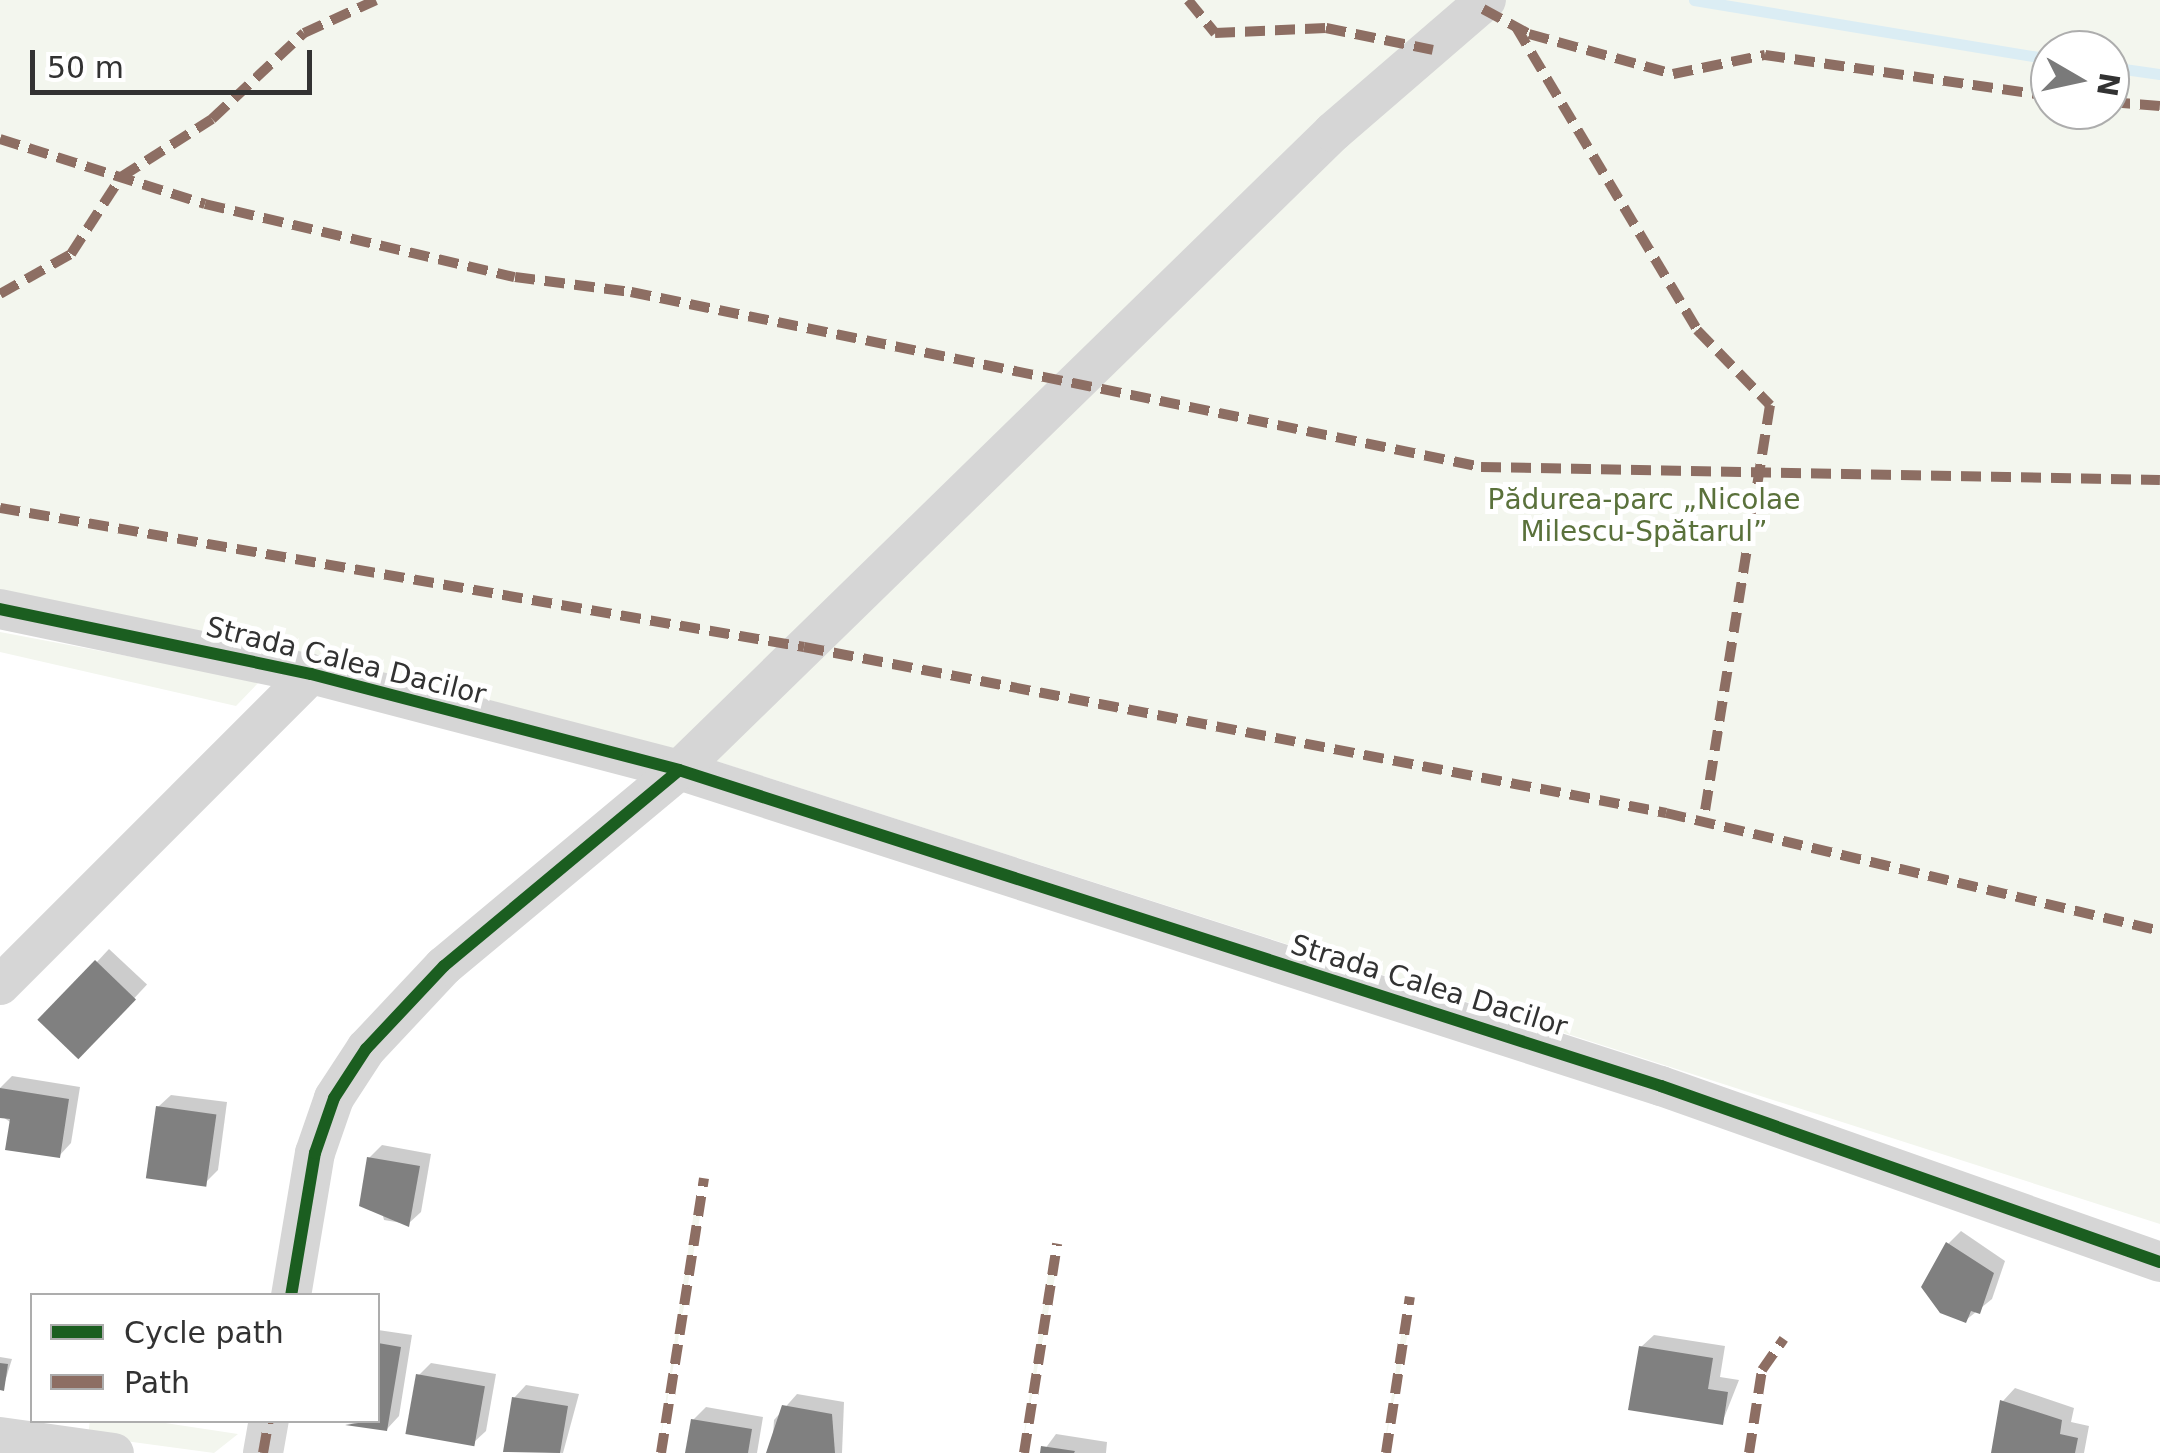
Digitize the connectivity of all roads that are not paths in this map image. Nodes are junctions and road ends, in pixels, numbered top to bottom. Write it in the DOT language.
graph roads {
  1 [pos="1486,0"];
  2 [pos="0,609"];
  3 [pos="312,674"];
  4 [pos="679,770"];
  5 [pos="0,985"];
  6 [pos="2160,1262"];
  7 [pos="292,1293"];
  8 [pos="268,1423"];
  9 [pos="0,1436"];
  10 [pos="114,1453"];
  11 [pos="263,1453"];
  1 -- 4 [label="street"];
  2 -- 3 [label="street, Strada Calea Dacilor"];
  3 -- 4 [label="street, Strada Calea Dacilor"];
  3 -- 5 [label="street, Strada Calea Dacilor"];
  4 -- 6 [label="street, Strada Calea Dacilor"];
  4 -- 7 [label="street"];
  8 -- 11 [label="street"];
  9 -- 10 [label="street"];
}
